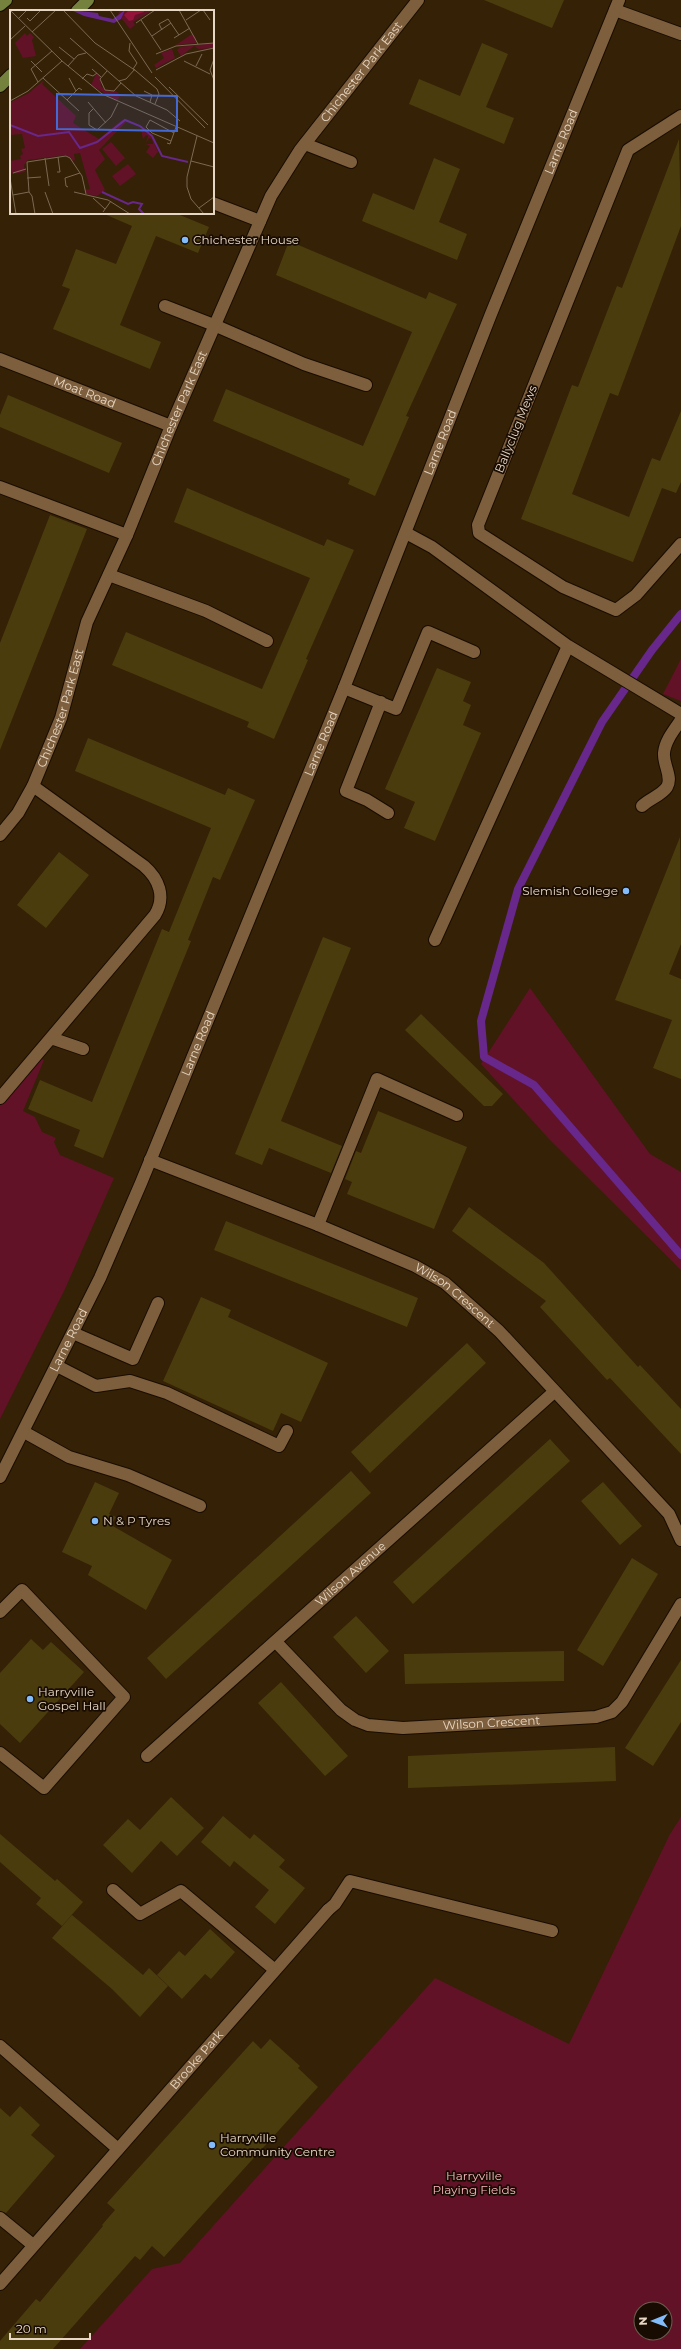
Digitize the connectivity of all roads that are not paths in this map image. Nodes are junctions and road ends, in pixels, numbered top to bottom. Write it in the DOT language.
graph roads {
  1 [pos="6,0"];
  2 [pos="88,0"];
  3 [pos="418,0"];
  4 [pos="0,5"];
  5 [pos="617,5"];
  6 [pos="78,10"];
  7 [pos="681,34"];
  8 [pos="10,76"];
  9 [pos="0,86"];
  10 [pos="681,116"];
  11 [pos="305,144"];
  12 [pos="351,162"];
  13 [pos="214,203"];
  14 [pos="260,221"];
  15 [pos="165,306"];
  16 [pos="214,325"];
  17 [pos="0,358"];
  18 [pos="366,384"];
  19 [pos="170,426"];
  20 [pos="0,487"];
  21 [pos="406,533"];
  22 [pos="127,535"];
  23 [pos="681,544"];
  24 [pos="109,575"];
  25 [pos="267,641"];
  26 [pos="568,646"];
  27 [pos="474,652"];
  28 [pos="344,688"];
  29 [pos="381,702"];
  30 [pos="681,714"];
  31 [pos="681,720"];
  32 [pos="33,786"];
  33 [pos="642,806"];
  34 [pos="388,813"];
  35 [pos="0,835"];
  36 [pos="435,940"];
  37 [pos="51,1038"];
  38 [pos="83,1049"];
  39 [pos="0,1098"];
  40 [pos="457,1115"];
  41 [pos="150,1160"];
  42 [pos="318,1225"];
  43 [pos="158,1303"];
  44 [pos="73,1333"];
  45 [pos="57,1366"];
  46 [pos="554,1392"];
  47 [pos="287,1431"];
  48 [pos="24,1432"];
  49 [pos="0,1477"];
  50 [pos="200,1506"];
  51 [pos="681,1540"];
  52 [pos="681,1604"];
  53 [pos="0,1612"];
  54 [pos="276,1642"];
  55 [pos="0,1752"];
  56 [pos="146,1756"];
  57 [pos="113,1890"];
  58 [pos="552,1931"];
  59 [pos="275,1970"];
  60 [pos="0,2046"];
  61 [pos="118,2150"];
  62 [pos="0,2218"];
  63 [pos="34,2245"];
  64 [pos="0,2284"];
  1 -- 4 [label="main road"];
  2 -- 6 [label="main road"];
  3 -- 11 [label="street, Chichester Park East"];
  5 -- 7 [label="street"];
  5 -- 21 [label="street, Larne Road"];
  8 -- 9 [label="main road"];
  10 -- 23 [label="street, Ballyclug Mews"];
  11 -- 12 [label="street"];
  11 -- 14 [label="street, Chichester Park East"];
  13 -- 14 [label="street"];
  14 -- 16 [label="street, Chichester Park East"];
  15 -- 16 [label="street"];
  16 -- 18 [label="street"];
  16 -- 19 [label="street, Chichester Park East"];
  17 -- 19 [label="street, Moat Road"];
  19 -- 22 [label="street, Chichester Park East"];
  20 -- 22 [label="street"];
  21 -- 26 [label="street"];
  21 -- 28 [label="street, Larne Road"];
  22 -- 24 [label="street, Chichester Park East"];
  24 -- 25 [label="street"];
  24 -- 32 [label="street, Chichester Park East"];
  26 -- 30 [label="street"];
  26 -- 36 [label="street"];
  27 -- 29 [label="street"];
  28 -- 29 [label="street"];
  28 -- 41 [label="street, Larne Road"];
  29 -- 34 [label="street"];
  31 -- 33 [label="street"];
  32 -- 35 [label="street, Chichester Park East"];
  32 -- 37 [label="street"];
  37 -- 38 [label="street"];
  37 -- 39 [label="street"];
  40 -- 42 [label="street"];
  41 -- 42 [label="street, Wilson Crescent"];
  41 -- 44 [label="street, Larne Road"];
  42 -- 46 [label="street, Wilson Crescent"];
  43 -- 44 [label="street"];
  44 -- 45 [label="street, Larne Road"];
  45 -- 47 [label="street"];
  45 -- 48 [label="street, Larne Road"];
  46 -- 51 [label="street, Wilson Crescent"];
  46 -- 54 [label="street, Wilson Avenue"];
  48 -- 49 [label="street, Larne Road"];
  48 -- 50 [label="street"];
  52 -- 54 [label="street, Wilson Crescent"];
  53 -- 55 [label="street"];
  54 -- 56 [label="street, Wilson Avenue"];
  57 -- 59 [label="street"];
  58 -- 59 [label="street, Brooke Park"];
  59 -- 61 [label="street, Brooke Park"];
  60 -- 61 [label="street"];
  61 -- 63 [label="street, Brooke Park"];
  62 -- 63 [label="street"];
  63 -- 64 [label="street, Brooke Park"];
}
